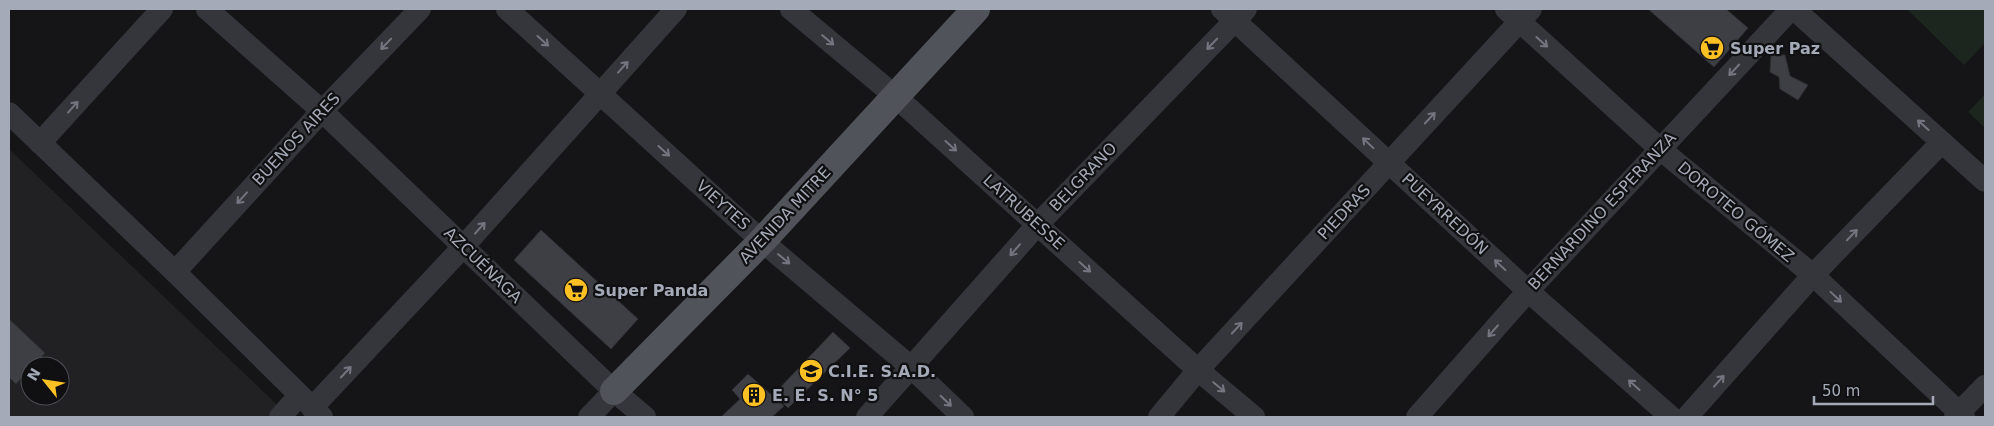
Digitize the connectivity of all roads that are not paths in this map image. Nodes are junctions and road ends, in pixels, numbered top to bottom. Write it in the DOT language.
graph roads {
  1 [pos="162,9"];
  2 [pos="207,9"];
  3 [pos="420,9"];
  4 [pos="507,9"];
  5 [pos="676,9"];
  6 [pos="791,9"];
  7 [pos="976,9"];
  8 [pos="1793,9"];
  9 [pos="1234,13"];
  10 [pos="1519,13"];
  11 [pos="600,92"];
  12 [pos="895,96"];
  13 [pos="322,110"];
  14 [pos="9,113"];
  15 [pos="1942,142"];
  16 [pos="40,143"];
  17 [pos="1660,149"];
  18 [pos="1389,162"];
  19 [pos="1985,181"];
  20 [pos="1038,224"];
  21 [pos="762,241"];
  22 [pos="463,246"];
  23 [pos="175,272"];
  24 [pos="1813,275"];
  25 [pos="1528,291"];
  26 [pos="912,368"];
  27 [pos="1198,370"];
  28 [pos="1985,386"];
  29 [pos="614,391"];
  30 [pos="311,407"];
  31 [pos="1959,416"];
  32 [pos="280,417"];
  33 [pos="589,417"];
  34 [pos="645,417"];
  35 [pos="867,417"];
  36 [pos="963,417"];
  37 [pos="1159,417"];
  38 [pos="1254,417"];
  39 [pos="1417,417"];
  40 [pos="1671,417"];
  41 [pos="1687,417"];
  16 -- 1 [label="street, one-way"];
  2 -- 13 [label="street, AZCUÉNAGA"];
  3 -- 13 [label="street, BUENOS AIRES, one-way"];
  4 -- 11 [label="street, VIEYTES, one-way"];
  11 -- 5 [label="street, one-way"];
  6 -- 12 [label="street, LATRUBESSE, one-way"];
  7 -- 12 [label="main road, AVENIDA MITRE"];
  15 -- 8 [label="street, one-way"];
  8 -- 17 [label="street, BERNARDINO ESPERANZA, one-way"];
  18 -- 9 [label="street, PUEYRREDÓN, one-way"];
  9 -- 20 [label="street, BELGRANO, one-way"];
  10 -- 17 [label="street, DOROTEO GÓMEZ, one-way"];
  18 -- 10 [label="street, PIEDRAS, one-way"];
  11 -- 21 [label="street, VIEYTES, one-way"];
  22 -- 11 [label="street, one-way"];
  12 -- 20 [label="street, LATRUBESSE, one-way"];
  12 -- 21 [label="main road, AVENIDA MITRE"];
  13 -- 22 [label="street, AZCUÉNAGA"];
  13 -- 23 [label="street, BUENOS AIRES, one-way"];
  14 -- 16 [label="street"];
  15 -- 19 [label="street"];
  24 -- 15 [label="street, one-way"];
  16 -- 23 [label="street"];
  17 -- 24 [label="street, DOROTEO GÓMEZ"];
  17 -- 25 [label="street, BERNARDINO ESPERANZA"];
  25 -- 18 [label="street, PUEYRREDÓN, one-way"];
  27 -- 18 [label="street, PIEDRAS, one-way"];
  20 -- 26 [label="street, BELGRANO, one-way"];
  20 -- 27 [label="street, LATRUBESSE, one-way"];
  21 -- 26 [label="street, VIEYTES, one-way"];
  21 -- 29 [label="main road, AVENIDA MITRE"];
  22 -- 29 [label="street, AZCUÉNAGA"];
  30 -- 22 [label="street, one-way"];
  23 -- 30 [label="street"];
  24 -- 31 [label="street, DOROTEO GÓMEZ, one-way"];
  41 -- 24 [label="street, one-way"];
  25 -- 39 [label="street, BERNARDINO ESPERANZA, one-way"];
  40 -- 25 [label="street, PUEYRREDÓN, one-way"];
  26 -- 35 [label="street, BELGRANO"];
  26 -- 36 [label="street, VIEYTES, one-way"];
  27 -- 37 [label="street, PIEDRAS"];
  27 -- 38 [label="street, LATRUBESSE, one-way"];
  28 -- 31 [label="street"];
  29 -- 33 [label="street, AVENIDA MITRE"];
  29 -- 34 [label="street, AZCUÉNAGA"];
  30 -- 32 [label="street"];
}
